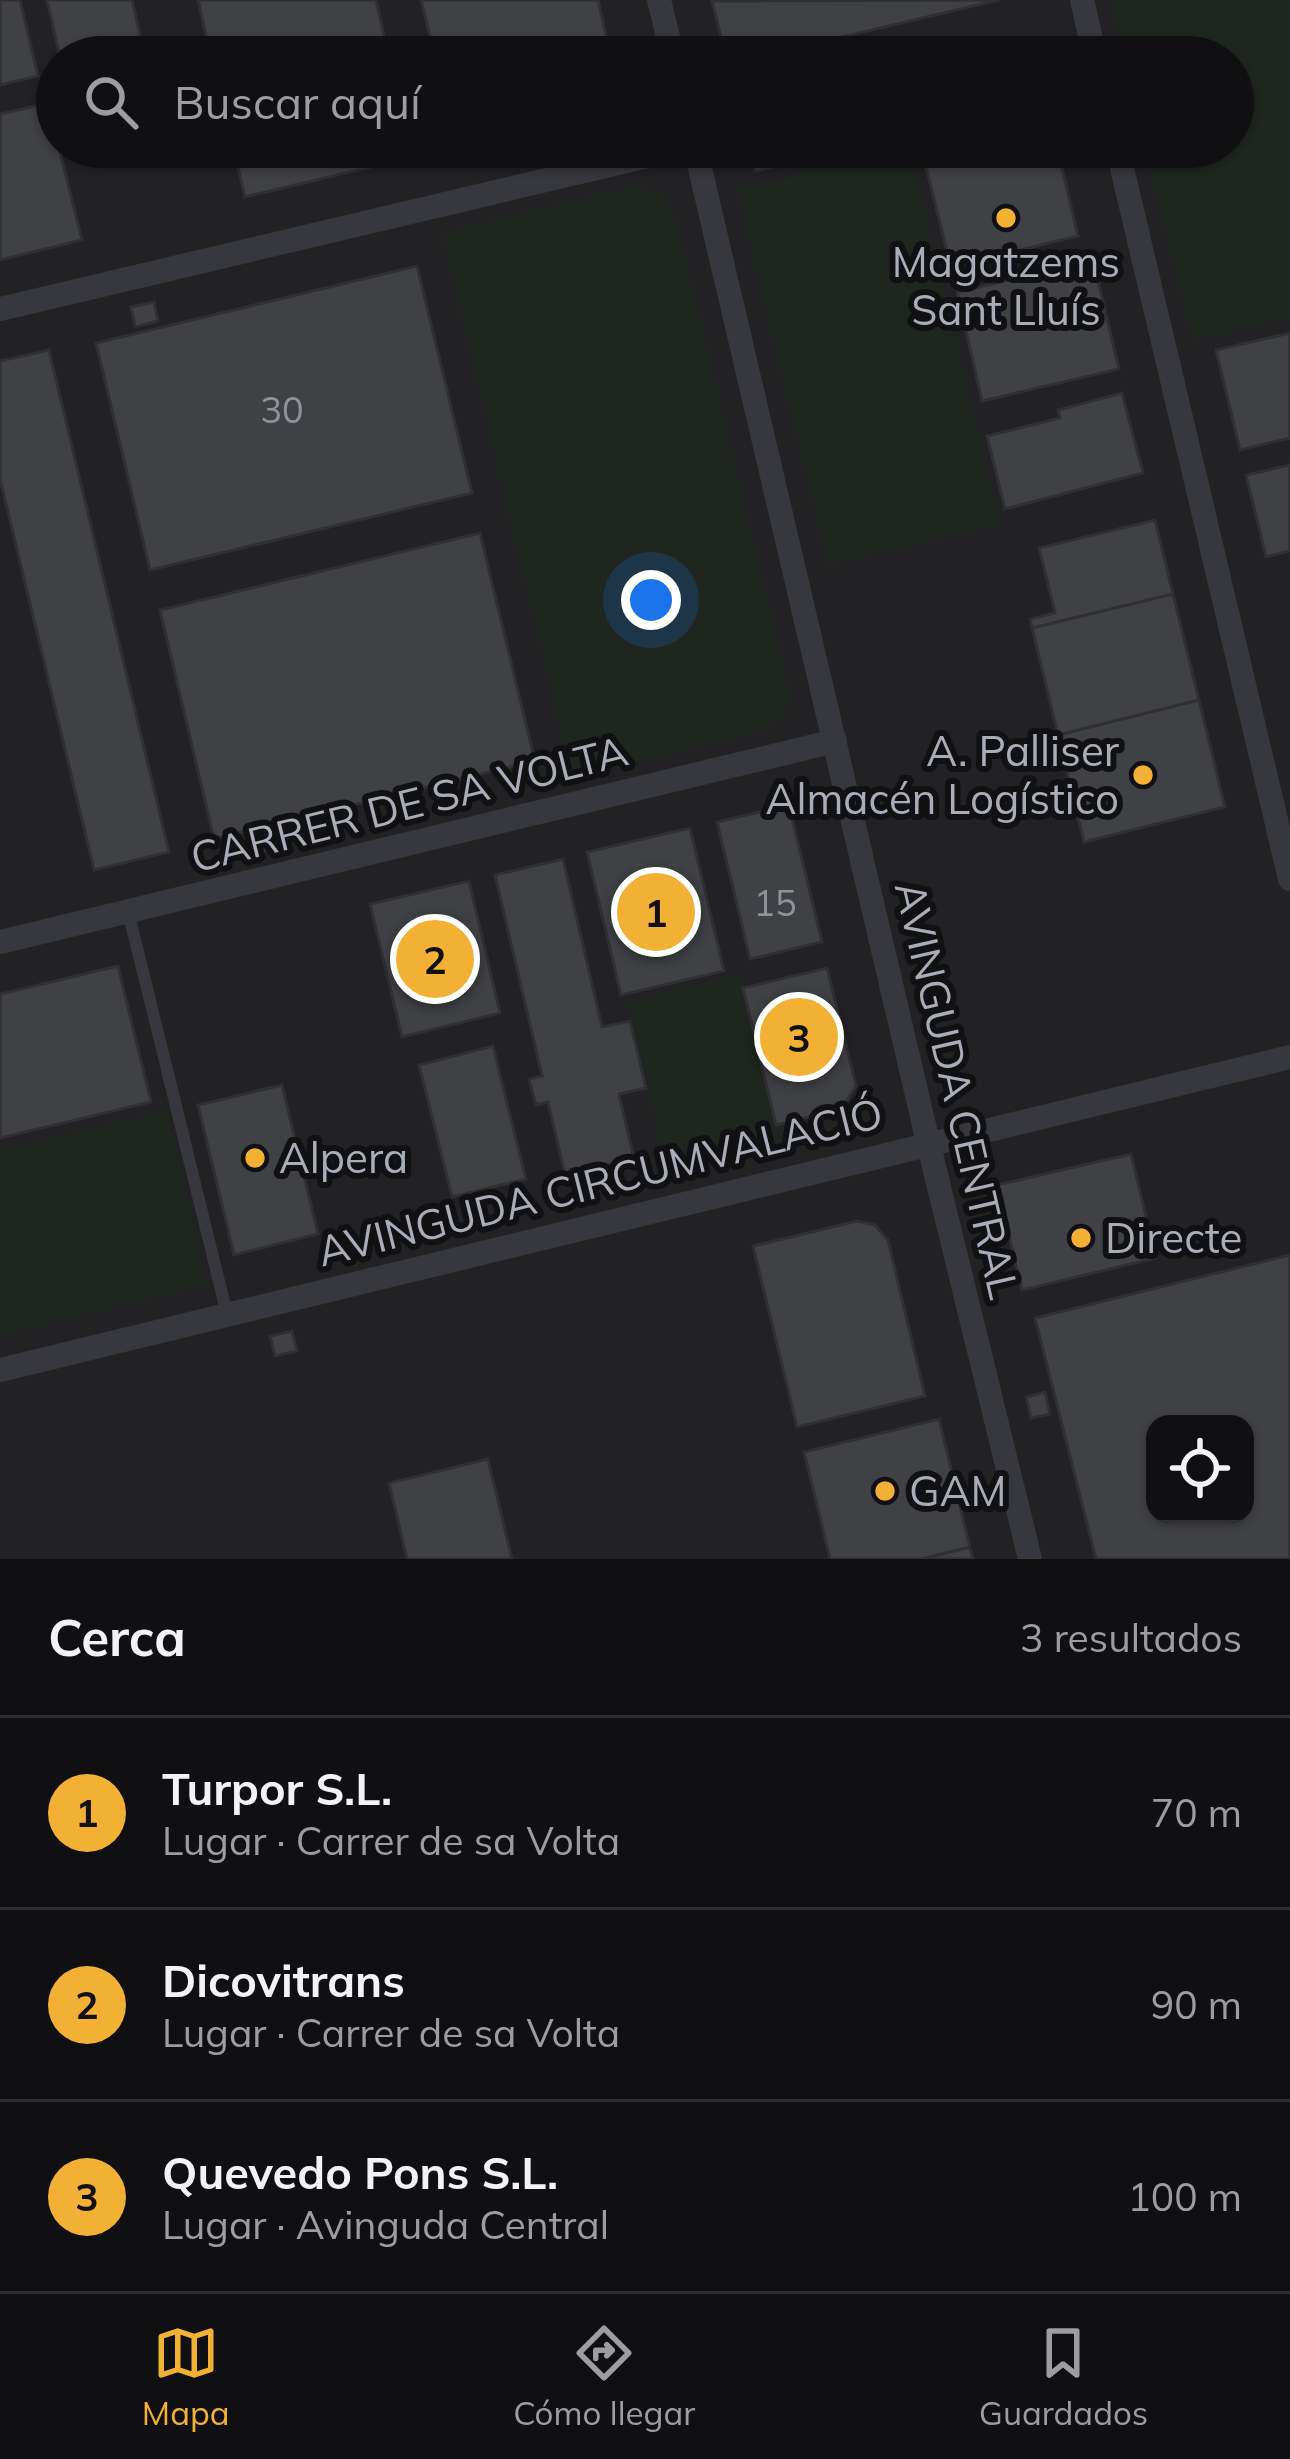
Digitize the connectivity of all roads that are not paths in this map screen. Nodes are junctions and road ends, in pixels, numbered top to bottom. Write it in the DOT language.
graph roads {
  1 [pos="659,0"];
  2 [pos="1082,0"];
  3 [pos="668,36"];
  4 [pos="1090,36"];
  5 [pos="602,168"];
  6 [pos="696,168"];
  7 [pos="1122,168"];
  8 [pos="0,310"];
  9 [pos="835,741"];
  10 [pos="1290,879"];
  11 [pos="128,911"];
  12 [pos="0,942"];
  13 [pos="1290,1057"];
  14 [pos="928,1142"];
  15 [pos="227,1314"];
  16 [pos="0,1370"];
  17 [pos="1030,1559"];
  1 -- 3 [label="street"];
  2 -- 4 [label="street"];
  5 -- 8 [label="street"];
  6 -- 9 [label="street, AVINGUDA CENTRAL"];
  7 -- 10 [label="street"];
  9 -- 11 [label="street, CARRER DE SA VOLTA"];
  9 -- 14 [label="street, AVINGUDA CENTRAL"];
  11 -- 12 [label="street, CARRER DE SA VOLTA"];
  11 -- 15 [label="lane"];
  13 -- 14 [label="street, AVINGUDA CIRCUMVALACIÓ"];
  14 -- 15 [label="street, AVINGUDA CIRCUMVALACIÓ"];
  14 -- 17 [label="street, AVINGUDA CENTRAL"];
  15 -- 16 [label="street, AVINGUDA CIRCUMVALACIÓ"];
}
